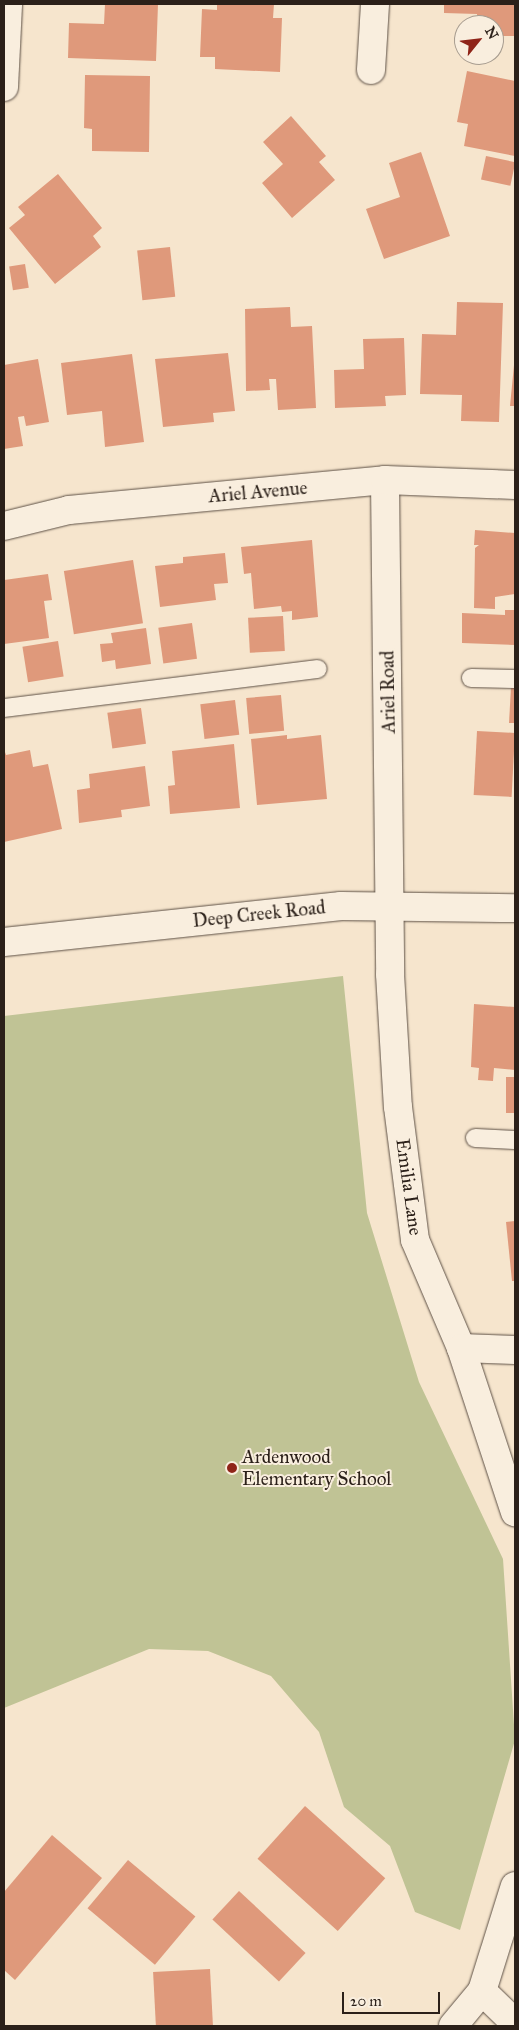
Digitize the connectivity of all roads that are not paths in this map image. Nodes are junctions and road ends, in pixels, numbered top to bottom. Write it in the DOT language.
graph roads {
  1 [pos="8,4"];
  2 [pos="375,4"];
  3 [pos="371,70"];
  4 [pos="4,88"];
  5 [pos="385,480"];
  6 [pos="515,485"];
  7 [pos="4,526"];
  8 [pos="318,669"];
  9 [pos="471,678"];
  10 [pos="515,679"];
  11 [pos="4,708"];
  12 [pos="391,905"];
  13 [pos="515,908"];
  14 [pos="4,942"];
  15 [pos="475,1138"];
  16 [pos="515,1140"];
  17 [pos="461,1348"];
  18 [pos="515,1350"];
  19 [pos="515,1512"];
  20 [pos="515,1886"];
  21 [pos="482,1990"];
  22 [pos="515,2023"];
  23 [pos="452,2026"];
  1 -- 4 [label="street"];
  2 -- 3 [label="street"];
  5 -- 6 [label="street, Ariel Avenue"];
  5 -- 7 [label="street, Ariel Avenue"];
  5 -- 12 [label="street, Ariel Road"];
  8 -- 11 [label="lane"];
  9 -- 10 [label="lane"];
  12 -- 13 [label="street, Deep Creek Road"];
  12 -- 14 [label="street, Deep Creek Road"];
  12 -- 17 [label="street, Emilia Lane"];
  15 -- 16 [label="lane"];
  17 -- 18 [label="street"];
  17 -- 19 [label="street, Emilia Lane"];
  20 -- 21 [label="street"];
  21 -- 22 [label="street"];
  21 -- 23 [label="street"];
}
